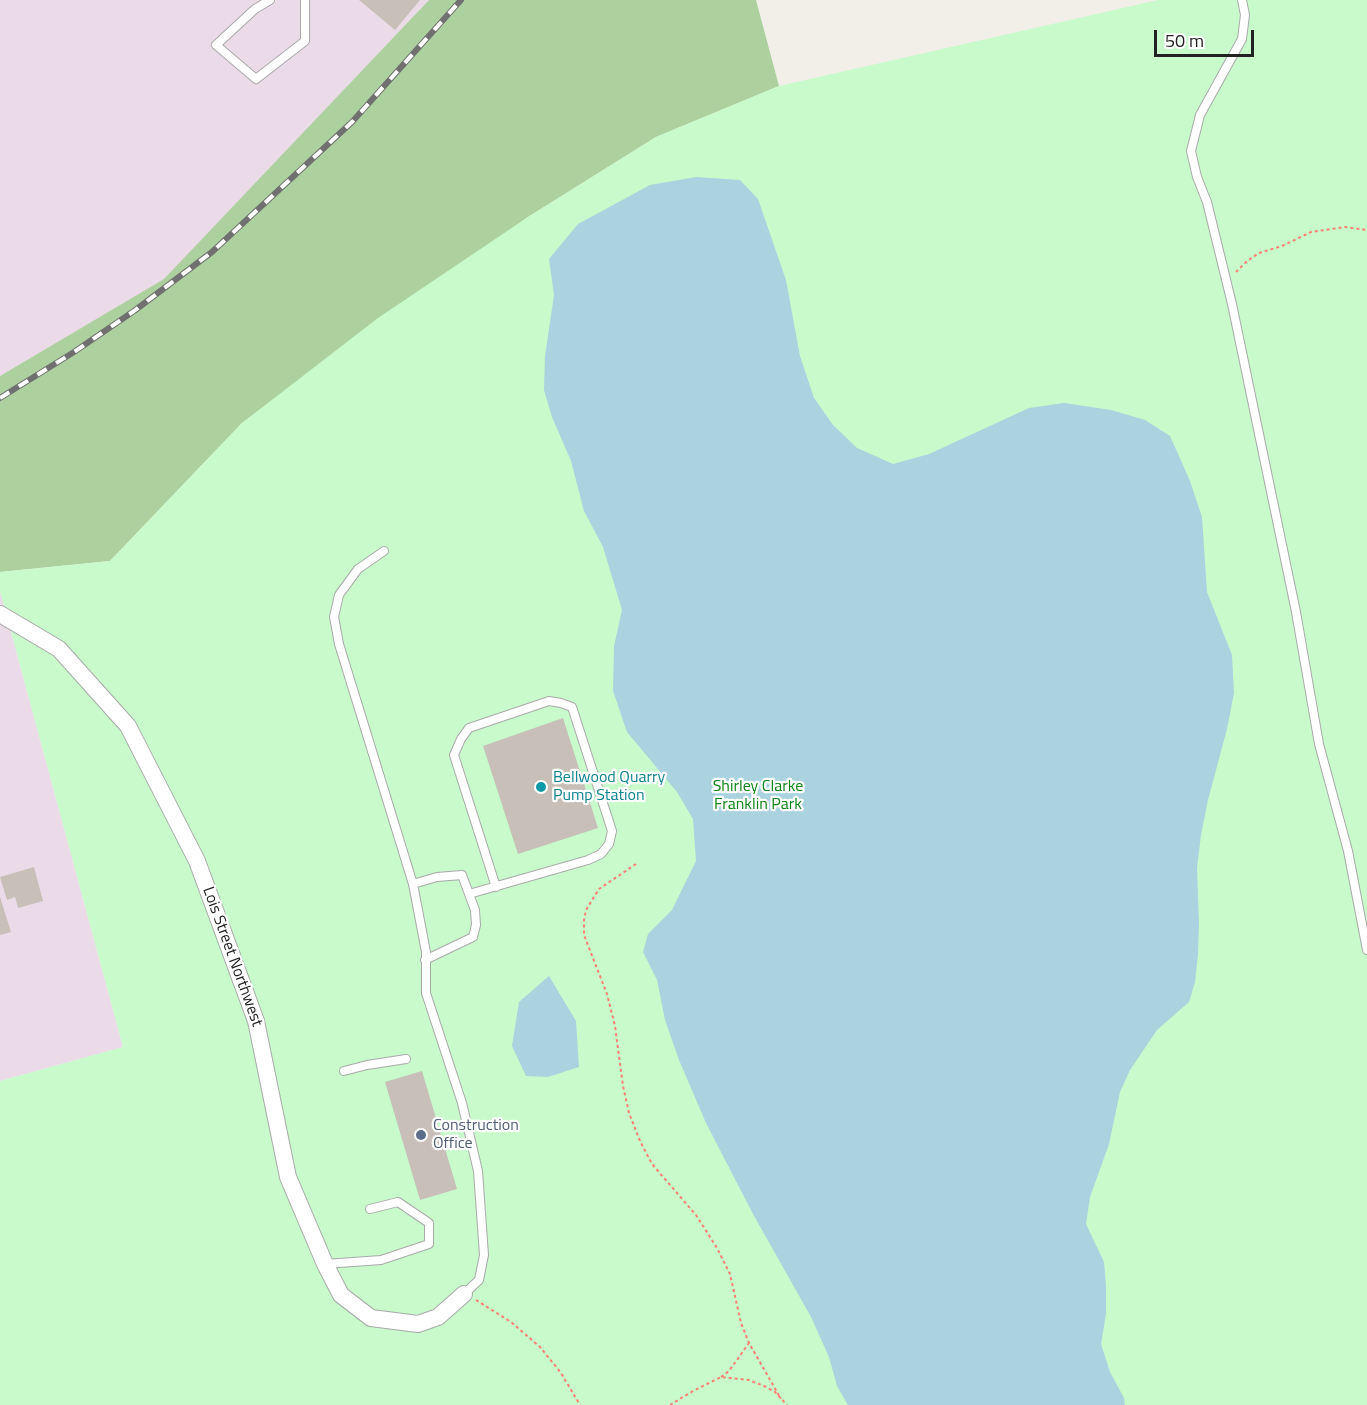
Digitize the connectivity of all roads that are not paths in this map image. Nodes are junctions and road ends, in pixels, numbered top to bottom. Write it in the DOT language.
graph roads {
  1 [pos="270,0"];
  2 [pos="304,0"];
  3 [pos="1242,0"];
  4 [pos="384,551"];
  5 [pos="0,614"];
  6 [pos="413,884"];
  7 [pos="496,887"];
  8 [pos="469,894"];
  9 [pos="1367,950"];
  10 [pos="426,960"];
  11 [pos="406,1059"];
  12 [pos="344,1071"];
  13 [pos="370,1209"];
  14 [pos="325,1264"];
  15 [pos="464,1294"];
  1 -- 2 [label="lane"];
  3 -- 9 [label="lane"];
  4 -- 6 [label="lane"];
  5 -- 14 [label="street, Lois Street Northwest"];
  6 -- 8 [label="lane"];
  6 -- 10 [label="lane"];
  7 -- 7 [label="lane"];
  7 -- 8 [label="lane"];
  8 -- 10 [label="lane"];
  10 -- 15 [label="lane"];
  11 -- 12 [label="lane"];
  13 -- 14 [label="lane"];
  14 -- 15 [label="street, Lois Street Northwest"];
}
